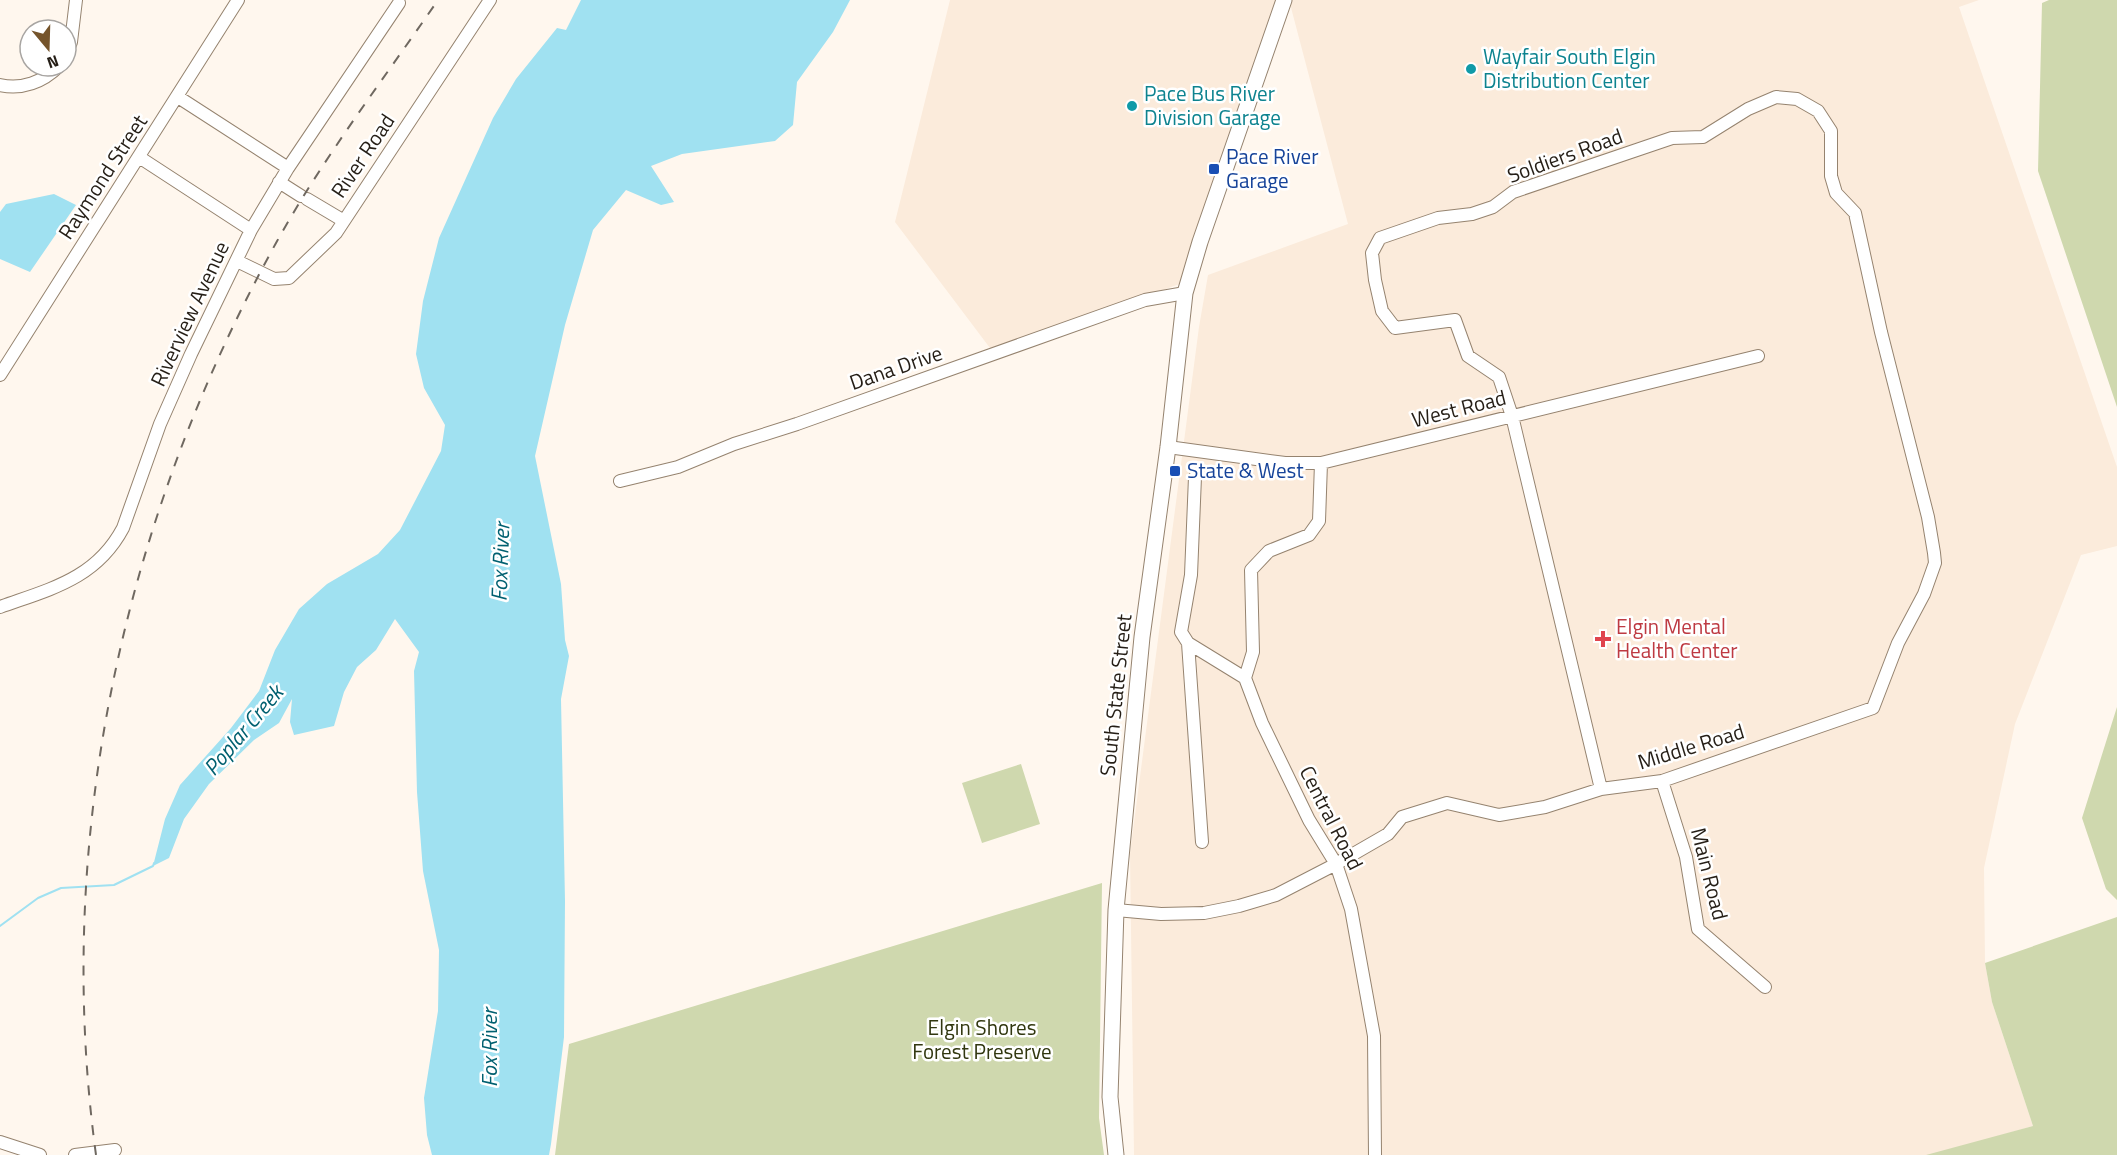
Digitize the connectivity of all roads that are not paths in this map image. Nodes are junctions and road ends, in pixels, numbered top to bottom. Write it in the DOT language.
graph roads {
  1 [pos="76,0"];
  2 [pos="238,0"];
  3 [pos="490,0"];
  4 [pos="1284,0"];
  5 [pos="399,3"];
  6 [pos="73,18"];
  7 [pos="43,78"];
  8 [pos="0,85"];
  9 [pos="178,97"];
  10 [pos="139,157"];
  11 [pos="288,168"];
  12 [pos="279,182"];
  13 [pos="344,221"];
  14 [pos="251,230"];
  15 [pos="237,261"];
  16 [pos="1185,293"];
  17 [pos="1881,332"];
  18 [pos="1758,356"];
  19 [pos="0,375"];
  20 [pos="1512,416"];
  21 [pos="1168,447"];
  22 [pos="1321,463"];
  23 [pos="1195,477"];
  24 [pos="620,482"];
  25 [pos="0,607"];
  26 [pos="1188,643"];
  27 [pos="1245,678"];
  28 [pos="1662,781"];
  29 [pos="1602,789"];
  30 [pos="1202,842"];
  31 [pos="1336,864"];
  32 [pos="1116,910"];
  33 [pos="1765,987"];
  34 [pos="0,1142"];
  35 [pos="115,1150"];
  36 [pos="40,1155"];
  37 [pos="75,1155"];
  38 [pos="1116,1155"];
  39 [pos="1375,1155"];
  1 -- 6 [label="street"];
  2 -- 9 [label="street, Raymond Street"];
  3 -- 13 [label="street, River Road"];
  4 -- 16 [label="main road, South State Street"];
  5 -- 11 [label="street, Riverview Avenue"];
  7 -- 8 [label="street"];
  9 -- 10 [label="street, Raymond Street"];
  9 -- 11 [label="street"];
  10 -- 14 [label="street"];
  10 -- 19 [label="street, Raymond Street"];
  11 -- 12 [label="street, Riverview Avenue"];
  12 -- 13 [label="street"];
  12 -- 14 [label="street, Riverview Avenue"];
  13 -- 15 [label="street, River Road"];
  14 -- 15 [label="street, Riverview Avenue"];
  15 -- 25 [label="street, Riverview Avenue"];
  16 -- 21 [label="main road, South State Street"];
  16 -- 24 [label="street, Dana Drive"];
  17 -- 20 [label="street, Soldiers Road"];
  17 -- 28 [label="street, Middle Road"];
  18 -- 20 [label="street, West Road"];
  20 -- 22 [label="street, West Road"];
  20 -- 29 [label="street, Soldiers Road"];
  21 -- 22 [label="street, West Road"];
  21 -- 32 [label="main road, South State Street"];
  22 -- 27 [label="street"];
  23 -- 26 [label="street"];
  26 -- 27 [label="street"];
  26 -- 30 [label="street"];
  27 -- 31 [label="street, Central Road"];
  28 -- 29 [label="street, Middle Road"];
  28 -- 33 [label="street, Main Road"];
  29 -- 31 [label="street, Middle Road"];
  31 -- 32 [label="street, Middle Road"];
  31 -- 39 [label="street, Central Road"];
  32 -- 38 [label="main road, South State Street"];
  34 -- 36 [label="street"];
  35 -- 37 [label="street"];
}
